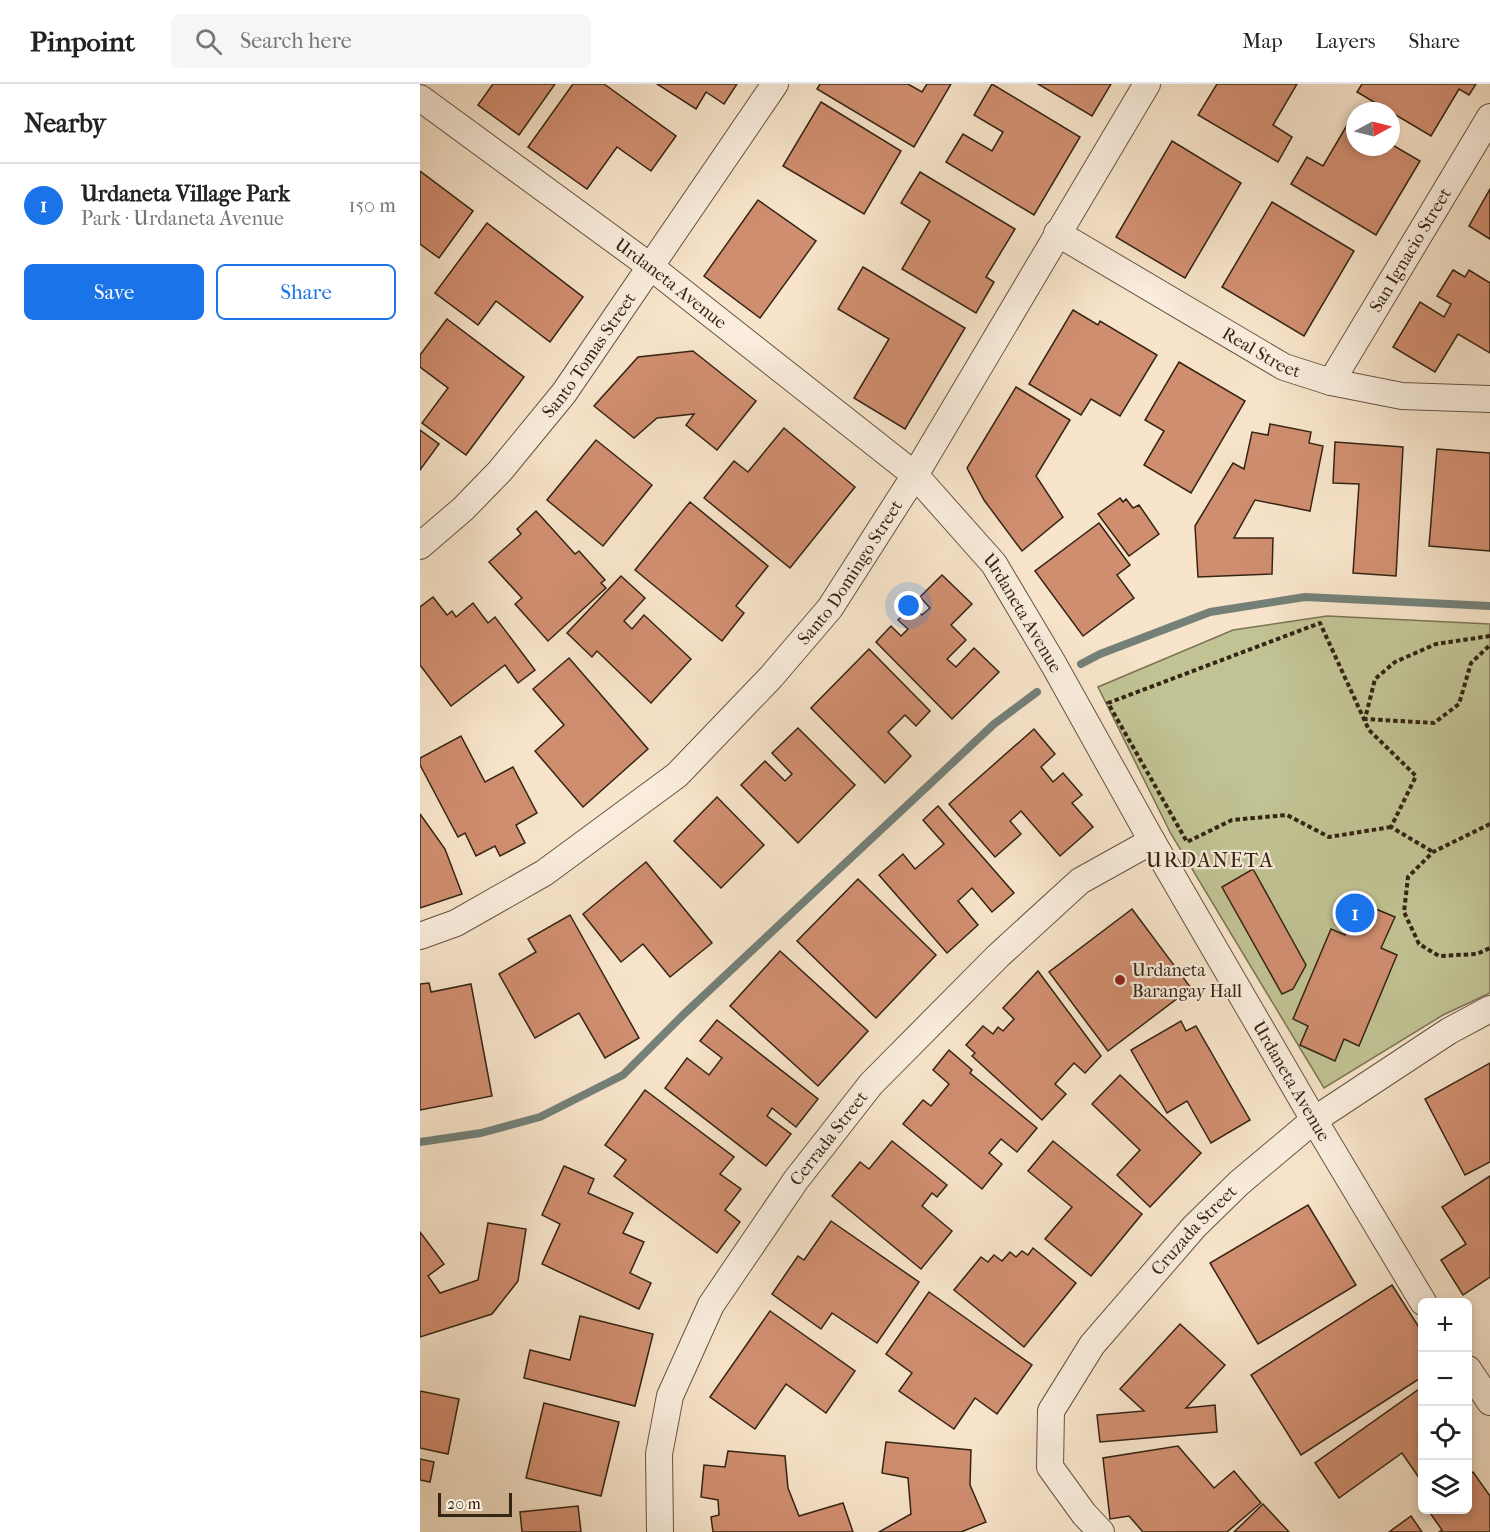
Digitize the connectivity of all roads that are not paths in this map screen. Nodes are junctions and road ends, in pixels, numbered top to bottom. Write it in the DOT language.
graph roads {
  1 [pos="775,84"];
  2 [pos="1147,84"];
  3 [pos="420,98"];
  4 [pos="1490,117"];
  5 [pos="1057,233"];
  6 [pos="651,267"];
  7 [pos="1331,382"];
  8 [pos="1490,399"];
  9 [pos="915,475"];
  10 [pos="420,546"];
  11 [pos="1152,841"];
  12 [pos="420,936"];
  13 [pos="1490,1010"];
  14 [pos="1314,1120"];
  15 [pos="1422,1298"];
  16 [pos="1472,1376"];
  17 [pos="1490,1402"];
  18 [pos="660,1532"];
  19 [pos="1101,1532"];
  1 -- 6 [label="street, Santo Tomas Street"];
  2 -- 5 [label="street, Santo Domingo Street"];
  3 -- 6 [label="street, Urdaneta Avenue"];
  4 -- 7 [label="street, San Ignacio Street"];
  5 -- 7 [label="street, Real Street"];
  5 -- 9 [label="street, Santo Domingo Street"];
  6 -- 9 [label="street, Urdaneta Avenue"];
  6 -- 10 [label="street, Santo Tomas Street"];
  7 -- 8 [label="street, Real Street"];
  9 -- 11 [label="street, Urdaneta Avenue"];
  9 -- 12 [label="street, Santo Domingo Street"];
  11 -- 14 [label="street, Urdaneta Avenue"];
  11 -- 18 [label="street, Cerrada Street"];
  13 -- 14 [label="street, Cruzada Street"];
  14 -- 15 [label="street, Urdaneta Avenue"];
  14 -- 19 [label="street, Cruzada Street"];
  16 -- 17 [label="street"];
}
